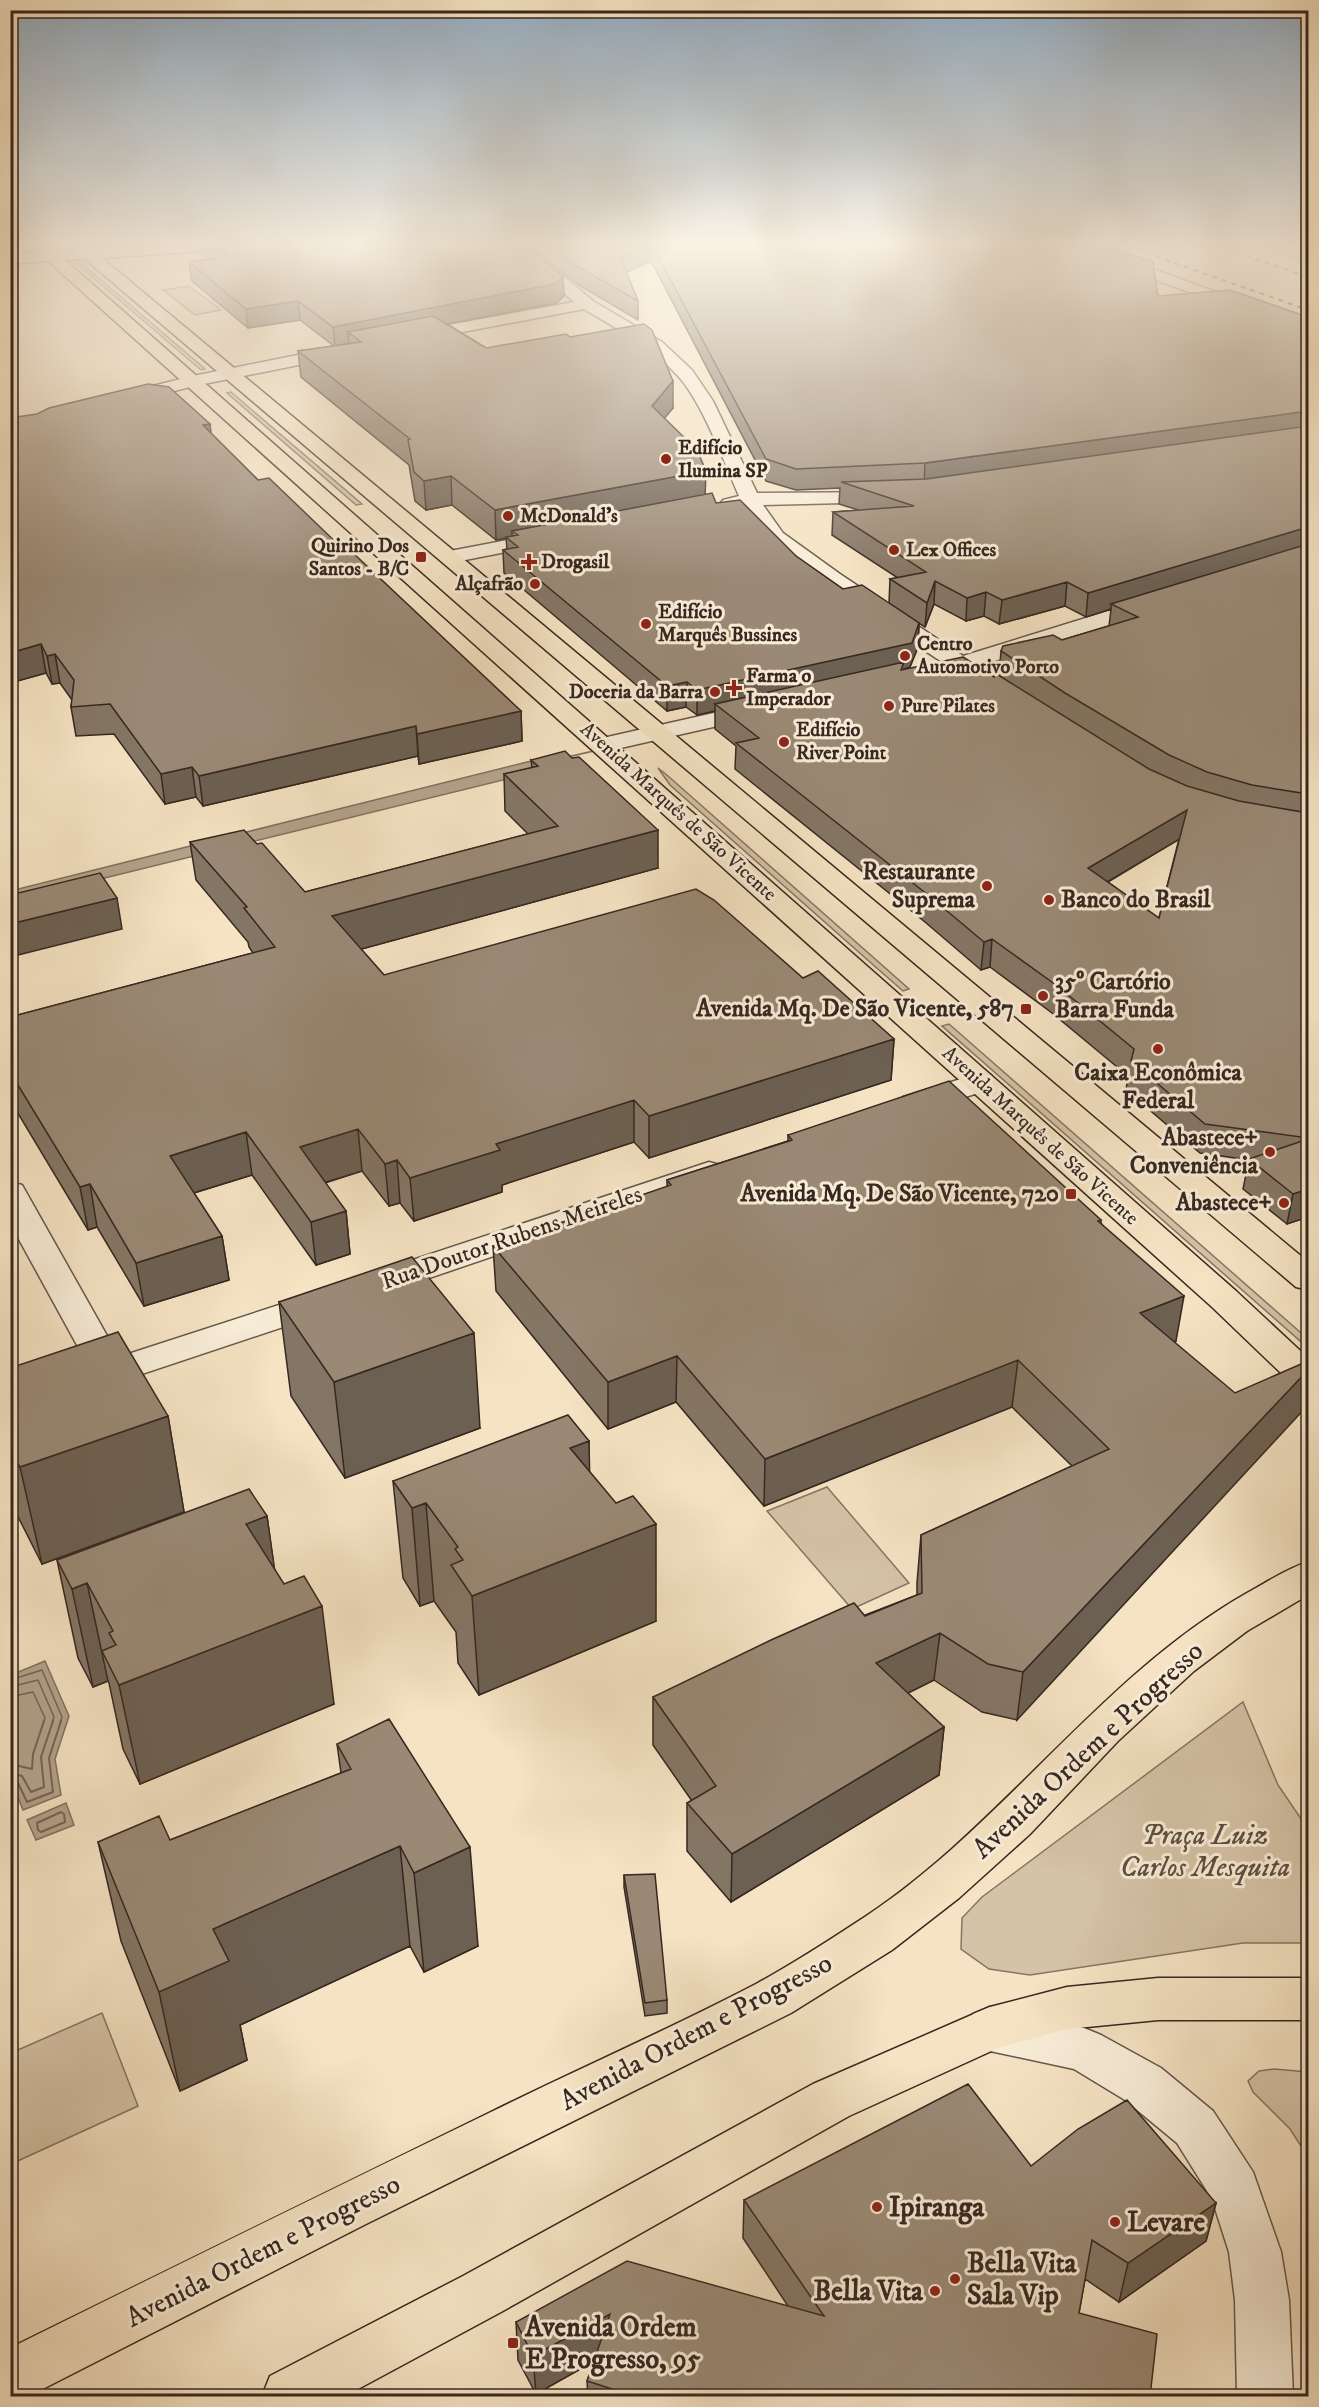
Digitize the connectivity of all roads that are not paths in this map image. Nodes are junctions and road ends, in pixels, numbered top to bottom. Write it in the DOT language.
graph roads {
  1 [pos="164,355"];
  2 [pos="209,355"];
  3 [pos="321,355"];
  4 [pos="666,355"];
  5 [pos="231,374"];
  6 [pos="193,381"];
  7 [pos="104,403"];
  8 [pos="905,494"];
  9 [pos="749,499"];
  10 [pos="716,507"];
  11 [pos="567,535"];
  12 [pos="450,557"];
  13 [pos="1172,599"];
  14 [pos="962,665"];
  15 [pos="930,672"];
  16 [pos="1009,697"];
  17 [pos="778,706"];
  18 [pos="660,733"];
  19 [pos="603,745"];
  20 [pos="980,1082"];
  21 [pos="889,1112"];
  22 [pos="742,1161"];
  23 [pos="10,1192"];
  24 [pos="1308,1279"];
  25 [pos="110,1373"];
  26 [pos="1308,1386"];
  27 [pos="10,1406"];
  28 [pos="1308,1577"];
  29 [pos="1308,1998"];
  30 [pos="990,2029"];
  31 [pos="10,2377"];
  32 [pos="290,2397"];
  33 [pos="1265,2397"];
  1 -- 6 [label="main road, Avenida Marquês de São Vicente"];
  2 -- 5 [label="main road, Avenida Marquês de São Vicente"];
  3 -- 5 [label="street"];
  4 -- 9 [label="street"];
  5 -- 6 [label="street"];
  5 -- 12 [label="main road, Avenida Marquês de São Vicente"];
  6 -- 7 [label="street"];
  6 -- 19 [label="main road, Avenida Marquês de São Vicente"];
  8 -- 9 [label="street"];
  9 -- 10 [label="street"];
  9 -- 14 [label="street"];
  11 -- 12 [label="street"];
  12 -- 18 [label="main road, Avenida Marquês de São Vicente"];
  13 -- 14 [label="street"];
  14 -- 15 [label="street"];
  14 -- 16 [label="street"];
  17 -- 18 [label="street"];
  18 -- 19 [label="street"];
  18 -- 24 [label="main road, Avenida Marquês de São Vicente"];
  19 -- 20 [label="main road, Avenida Marquês de São Vicente"];
  20 -- 21 [label="street"];
  20 -- 26 [label="main road, Avenida Marquês de São Vicente"];
  22 -- 25 [label="street, Rua Doutor Rubens Meireles"];
  23 -- 25 [label="street"];
  25 -- 27 [label="street, Rua Doutor Rubens Meireles"];
  28 -- 31 [label="main road, Avenida Ordem e Progresso"];
  29 -- 30 [label="main road"];
  30 -- 32 [label="main road"];
  30 -- 33 [label="street"];
}
